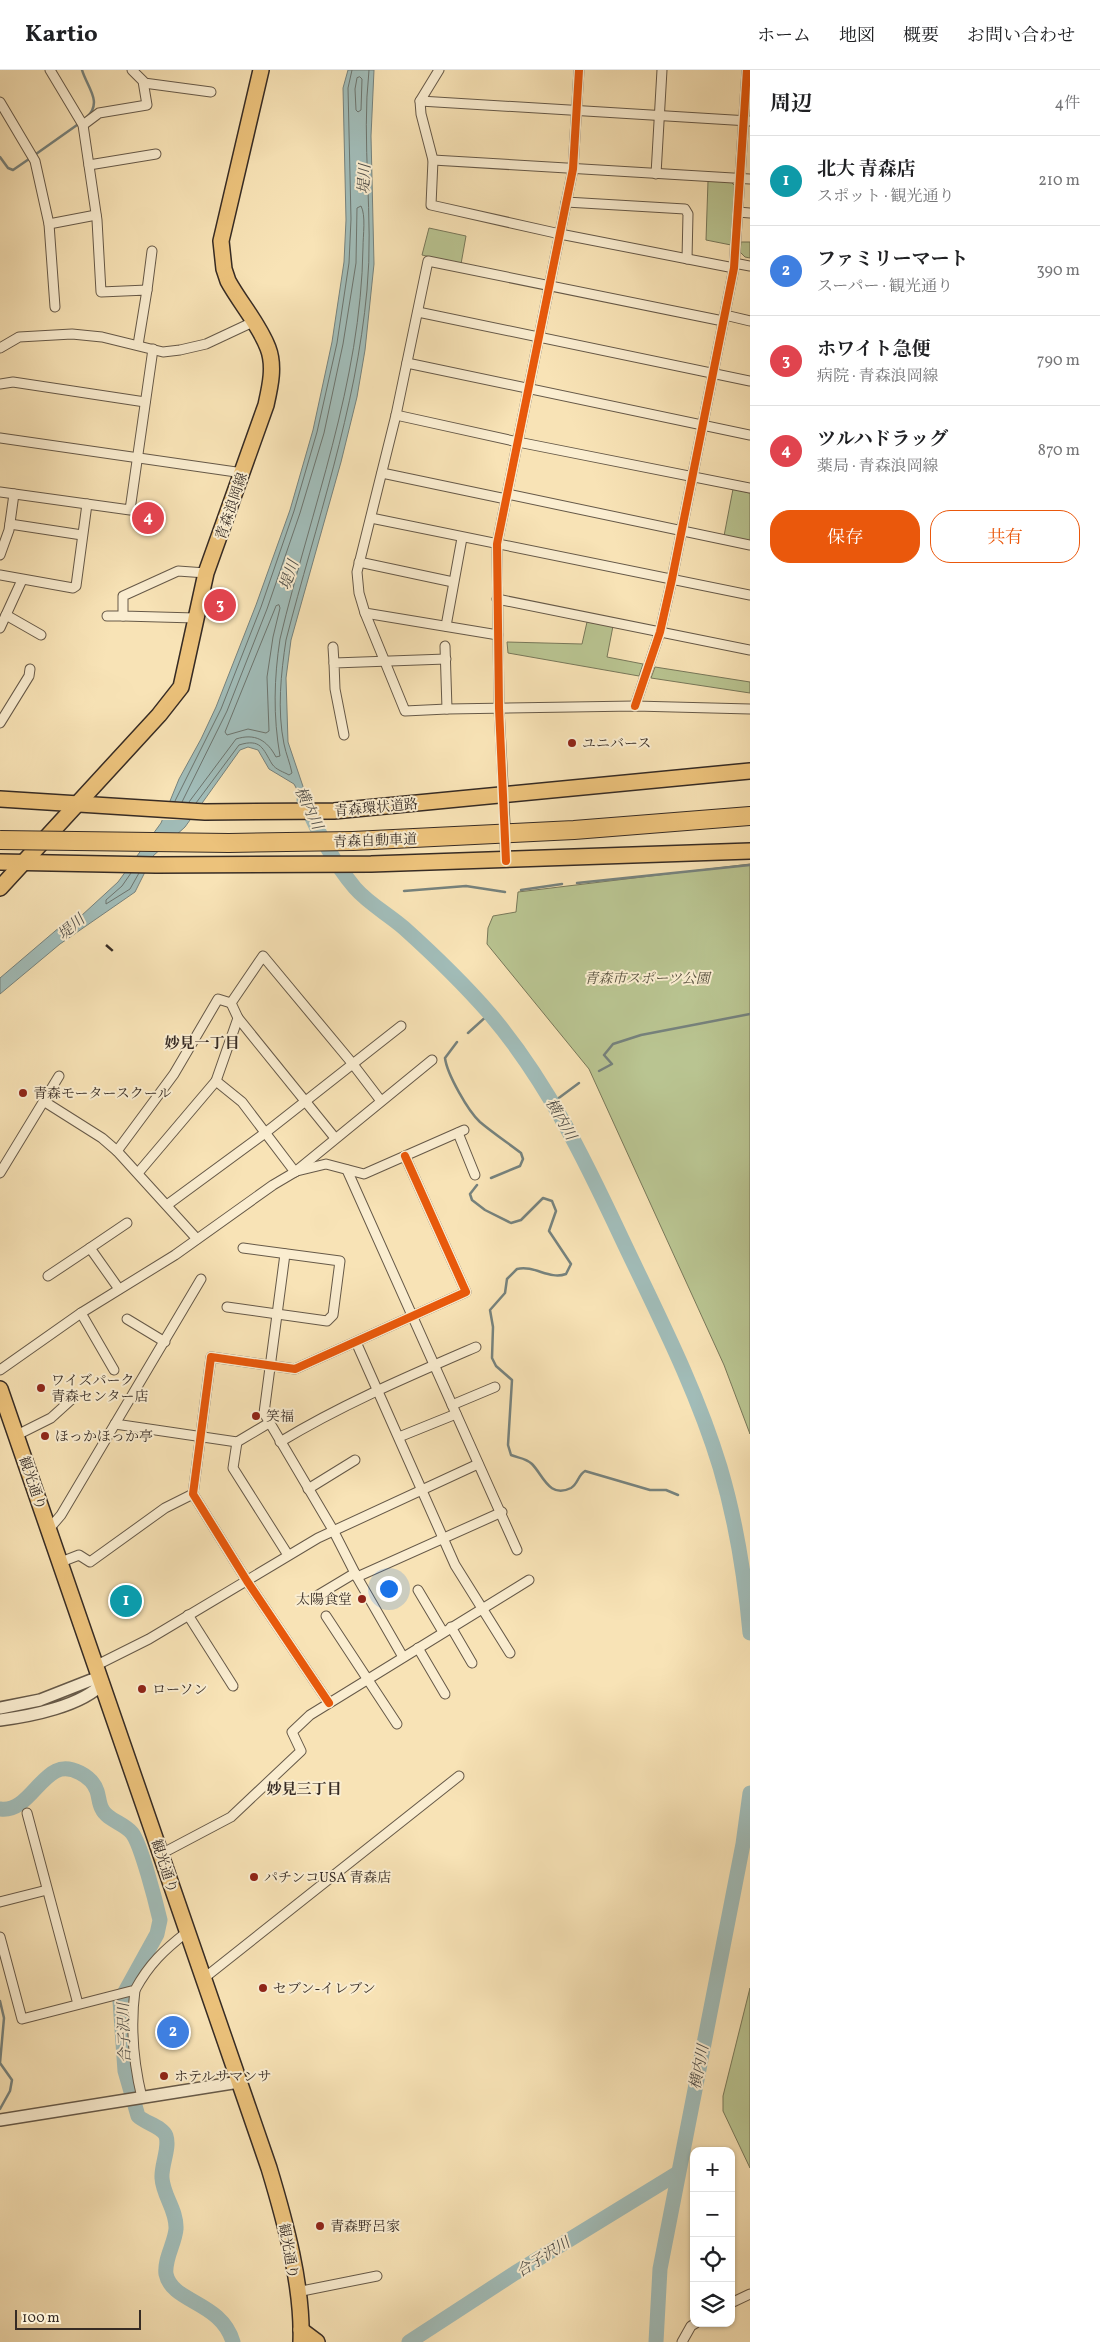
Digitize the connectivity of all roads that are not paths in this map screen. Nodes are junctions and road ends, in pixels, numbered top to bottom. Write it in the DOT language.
graph roads {
  1 [pos="50,70"];
  2 [pos="132,70"];
  3 [pos="261,70"];
  4 [pos="439,70"];
  5 [pos="579,70"];
  6 [pos="662,70"];
  7 [pos="747,70"];
  8 [pos="144,83"];
  9 [pos="211,92"];
  10 [pos="420,101"];
  11 [pos="0,102"];
  12 [pos="577,110"];
  13 [pos="659,114"];
  14 [pos="747,121"];
  15 [pos="83,124"];
  16 [pos="156,154"];
  17 [pos="433,160"];
  18 [pos="89,165"];
  19 [pos="573,169"];
  20 [pos="656,174"];
  21 [pos="745,179"];
  22 [pos="566,202"];
  23 [pos="738,212"];
  24 [pos="750,213"];
  25 [pos="96,215"];
  26 [pos="49,224"];
  27 [pos="560,234"];
  28 [pos="152,251"];
  29 [pos="687,259"];
  30 [pos="734,265"];
  31 [pos="750,266"];
  32 [pos="549,286"];
  33 [pos="148,290"];
  34 [pos="55,306"];
  35 [pos="418,312"];
  36 [pos="724,318"];
  37 [pos="750,321"];
  38 [pos="253,322"];
  39 [pos="538,338"];
  40 [pos="138,345"];
  41 [pos="0,348"];
  42 [pos="153,349"];
  43 [pos="407,363"];
  44 [pos="713,373"];
  45 [pos="750,381"];
  46 [pos="0,384"];
  47 [pos="528,389"];
  48 [pos="145,402"];
  49 [pos="396,414"];
  50 [pos="703,425"];
  51 [pos="750,435"];
  52 [pos="0,438"];
  53 [pos="518,442"];
  54 [pos="137,457"];
  55 [pos="243,473"];
  56 [pos="382,473"];
  57 [pos="692,476"];
  58 [pos="750,488"];
  59 [pos="0,492"];
  60 [pos="14,494"];
  61 [pos="506,496"];
  62 [pos="87,504"];
  63 [pos="371,518"];
  64 [pos="10,524"];
  65 [pos="681,531"];
  66 [pos="82,535"];
  67 [pos="462,538"];
  68 [pos="497,544"];
  69 [pos="750,546"];
  70 [pos="0,555"];
  71 [pos="359,562"];
  72 [pos="206,573"];
  73 [pos="0,575"];
  74 [pos="672,579"];
  75 [pos="22,580"];
  76 [pos="453,582"];
  77 [pos="750,596"];
  78 [pos="497,599"];
  79 [pos="365,613"];
  80 [pos="6,616"];
  81 [pos="108,616"];
  82 [pos="123,616"];
  83 [pos="195,618"];
  84 [pos="446,626"];
  85 [pos="0,628"];
  86 [pos="660,632"];
  87 [pos="41,634"];
  88 [pos="498,635"];
  89 [pos="446,646"];
  90 [pos="333,647"];
  91 [pos="750,650"];
  92 [pos="446,659"];
  93 [pos="384,661"];
  94 [pos="334,663"];
  95 [pos="30,669"];
  96 [pos="635,706"];
  97 [pos="499,708"];
  98 [pos="447,709"];
  99 [pos="750,709"];
  100 [pos="0,722"];
  101 [pos="344,735"];
  102 [pos="750,771"];
  103 [pos="503,794"];
  104 [pos="0,799"];
  105 [pos="81,803"];
  106 [pos="750,816"];
  107 [pos="504,824"];
  108 [pos="0,840"];
  109 [pos="505,843"];
  110 [pos="750,851"];
  111 [pos="506,861"];
  112 [pos="0,862"];
  113 [pos="22,863"];
  114 [pos="0,888"];
  115 [pos="231,1003"];
  116 [pos="238,1018"];
  117 [pos="401,1026"];
  118 [pos="432,1060"];
  119 [pos="352,1063"];
  120 [pos="60,1076"];
  121 [pos="216,1080"];
  122 [pos="305,1101"];
  123 [pos="381,1101"];
  124 [pos="45,1102"];
  125 [pos="265,1133"];
  126 [pos="335,1138"];
  127 [pos="117,1151"];
  128 [pos="405,1156"];
  129 [pos="347,1170"];
  130 [pos="295,1172"];
  131 [pos="0,1173"];
  132 [pos="138,1173"];
  133 [pos="475,1175"];
  134 [pos="167,1205"];
  135 [pos="127,1223"];
  136 [pos="197,1238"];
  137 [pos="90,1248"];
  138 [pos="243,1248"];
  139 [pos="285,1254"];
  140 [pos="48,1276"];
  141 [pos="201,1279"];
  142 [pos="119,1289"];
  143 [pos="227,1307"];
  144 [pos="81,1313"];
  145 [pos="276,1314"];
  146 [pos="413,1315"];
  147 [pos="127,1318"];
  148 [pos="165,1342"];
  149 [pos="356,1342"];
  150 [pos="476,1347"];
  151 [pos="435,1365"];
  152 [pos="269,1366"];
  153 [pos="0,1370"];
  154 [pos="114,1370"];
  155 [pos="495,1387"];
  156 [pos="0,1389"];
  157 [pos="378,1389"];
  158 [pos="72,1400"];
  159 [pos="452,1405"];
  160 [pos="456,1414"];
  161 [pos="115,1424"];
  162 [pos="269,1424"];
  163 [pos="17,1435"];
  164 [pos="200,1435"];
  165 [pos="399,1437"];
  166 [pos="237,1442"];
  167 [pos="280,1442"];
  168 [pos="355,1460"];
  169 [pos="478,1464"];
  170 [pos="308,1488"];
  171 [pos="422,1491"];
  172 [pos="193,1494"];
  173 [pos="502,1512"];
  174 [pos="49,1528"];
  175 [pos="333,1530"];
  176 [pos="443,1539"];
  177 [pos="517,1550"];
  178 [pos="288,1555"];
  179 [pos="61,1562"];
  180 [pos="356,1575"];
  181 [pos="529,1580"];
  182 [pos="247,1581"];
  183 [pos="418,1590"];
  184 [pos="315,1597"];
  185 [pos="483,1608"];
  186 [pos="188,1615"];
  187 [pos="326,1616"];
  188 [pos="451,1627"];
  189 [pos="443,1632"];
  190 [pos="418,1648"];
  191 [pos="510,1653"];
  192 [pos="403,1657"];
  193 [pos="472,1663"];
  194 [pos="97,1665"];
  195 [pos="367,1680"];
  196 [pos="103,1683"];
  197 [pos="232,1686"];
  198 [pos="446,1694"];
  199 [pos="329,1703"];
  200 [pos="0,1708"];
  201 [pos="0,1720"];
  202 [pos="396,1724"];
  203 [pos="459,1776"];
  204 [pos="27,1814"];
  205 [pos="160,1854"];
  206 [pos="47,1890"];
  207 [pos="0,1902"];
  208 [pos="187,1932"];
  209 [pos="0,1937"];
  210 [pos="203,1979"];
  211 [pos="131,1991"];
  212 [pos="78,2004"];
  213 [pos="240,2082"];
  214 [pos="136,2098"];
  215 [pos="0,2120"];
  216 [pos="378,2276"];
  217 [pos="297,2292"];
  218 [pos="750,2294"];
  219 [pos="735,2301"];
  220 [pos="690,2327"];
  221 [pos="301,2336"];
  222 [pos="317,2342"];
  223 [pos="682,2342"];
  1 -- 15 [label="street"];
  2 -- 8 [label="street"];
  3 -- 38 [label="main road, 青森浪岡線"];
  4 -- 10 [label="street"];
  5 -- 12 [label="street"];
  6 -- 13 [label="street"];
  7 -- 14 [label="street"];
  8 -- 9 [label="street"];
  8 -- 15 [label="street"];
  10 -- 12 [label="street"];
  10 -- 17 [label="street"];
  11 -- 26 [label="street"];
  12 -- 13 [label="street"];
  12 -- 19 [label="street"];
  13 -- 14 [label="street"];
  13 -- 20 [label="street"];
  14 -- 21 [label="street"];
  15 -- 18 [label="street"];
  16 -- 18 [label="street"];
  17 -- 19 [label="street"];
  17 -- 27 [label="street"];
  18 -- 25 [label="street"];
  19 -- 20 [label="street"];
  19 -- 22 [label="street"];
  20 -- 21 [label="street"];
  21 -- 23 [label="street"];
  22 -- 27 [label="street"];
  22 -- 29 [label="street"];
  23 -- 24 [label="street"];
  23 -- 30 [label="street"];
  25 -- 26 [label="street"];
  25 -- 33 [label="street"];
  26 -- 34 [label="street"];
  27 -- 29 [label="street"];
  27 -- 32 [label="street"];
  28 -- 33 [label="street"];
  29 -- 30 [label="street"];
  30 -- 31 [label="street"];
  30 -- 36 [label="street"];
  32 -- 35 [label="street"];
  32 -- 36 [label="street"];
  32 -- 39 [label="street"];
  33 -- 40 [label="street"];
  35 -- 39 [label="street"];
  35 -- 43 [label="street"];
  36 -- 37 [label="street"];
  36 -- 44 [label="street"];
  38 -- 42 [label="street"];
  38 -- 55 [label="main road, 青森浪岡線"];
  39 -- 44 [label="street"];
  39 -- 47 [label="street"];
  40 -- 41 [label="street"];
  40 -- 42 [label="street"];
  42 -- 48 [label="street"];
  43 -- 47 [label="street"];
  43 -- 49 [label="street"];
  44 -- 45 [label="street"];
  44 -- 50 [label="street"];
  46 -- 48 [label="street"];
  47 -- 50 [label="street"];
  47 -- 53 [label="street"];
  48 -- 54 [label="street"];
  49 -- 53 [label="street"];
  49 -- 56 [label="street"];
  50 -- 51 [label="street"];
  50 -- 57 [label="street"];
  52 -- 54 [label="street"];
  53 -- 57 [label="street"];
  53 -- 61 [label="street"];
  54 -- 55 [label="street"];
  54 -- 62 [label="street"];
  55 -- 72 [label="main road, 青森浪岡線"];
  56 -- 61 [label="street"];
  56 -- 63 [label="street"];
  57 -- 58 [label="street"];
  57 -- 65 [label="street"];
  59 -- 60 [label="street"];
  60 -- 62 [label="street"];
  60 -- 64 [label="street"];
  61 -- 65 [label="street"];
  61 -- 68 [label="street"];
  62 -- 66 [label="street"];
  63 -- 67 [label="street"];
  63 -- 71 [label="street"];
  64 -- 66 [label="street"];
  64 -- 70 [label="street"];
  65 -- 69 [label="street"];
  65 -- 74 [label="street"];
  66 -- 75 [label="street"];
  67 -- 68 [label="street"];
  67 -- 76 [label="street"];
  68 -- 74 [label="street"];
  68 -- 78 [label="street"];
  71 -- 76 [label="street"];
  71 -- 79 [label="street"];
  72 -- 82 [label="street"];
  72 -- 83 [label="main road, 青森浪岡線"];
  73 -- 75 [label="street"];
  74 -- 77 [label="street"];
  74 -- 86 [label="street"];
  75 -- 80 [label="street"];
  76 -- 84 [label="street"];
  78 -- 86 [label="street"];
  78 -- 88 [label="street"];
  79 -- 84 [label="street"];
  79 -- 93 [label="street"];
  80 -- 85 [label="street"];
  80 -- 87 [label="street"];
  81 -- 82 [label="street"];
  82 -- 83 [label="street"];
  83 -- 105 [label="main road, 青森浪岡線"];
  84 -- 88 [label="street"];
  86 -- 91 [label="street"];
  86 -- 96 [label="street"];
  88 -- 97 [label="street"];
  89 -- 92 [label="street"];
  90 -- 94 [label="street"];
  92 -- 93 [label="street"];
  92 -- 98 [label="street"];
  93 -- 94 [label="street"];
  93 -- 98 [label="street"];
  94 -- 101 [label="street"];
  95 -- 100 [label="street"];
  96 -- 97 [label="street"];
  96 -- 99 [label="street"];
  97 -- 98 [label="street"];
  97 -- 103 [label="street"];
  102 -- 103 [label="main road, 青森環状道路"];
  103 -- 105 [label="main road, 青森環状道路"];
  103 -- 107 [label="street"];
  104 -- 105 [label="main road, 青森環状道路"];
  105 -- 113 [label="main road, 青森浪岡線"];
  106 -- 108 [label="highway, 青森自動車道, bridge"];
  109 -- 111 [label="street"];
  110 -- 111 [label="main road"];
  111 -- 113 [label="main road"];
  112 -- 113 [label="main road"];
  113 -- 114 [label="main road, 青森浪岡線"];
  115 -- 116 [label="street"];
  115 -- 119 [label="street"];
  115 -- 127 [label="street"];
  116 -- 121 [label="street"];
  116 -- 122 [label="street"];
  117 -- 119 [label="street"];
  118 -- 123 [label="street"];
  119 -- 122 [label="street"];
  119 -- 123 [label="street"];
  120 -- 124 [label="street"];
  121 -- 125 [label="street"];
  121 -- 132 [label="street"];
  122 -- 125 [label="street"];
  122 -- 126 [label="street"];
  123 -- 126 [label="street"];
  124 -- 127 [label="street"];
  124 -- 131 [label="street"];
  125 -- 130 [label="street"];
  125 -- 134 [label="street"];
  126 -- 130 [label="street"];
  127 -- 132 [label="street"];
  128 -- 129 [label="street"];
  128 -- 133 [label="street"];
  128 -- 146 [label="street"];
  129 -- 130 [label="street"];
  129 -- 146 [label="street"];
  130 -- 136 [label="street"];
  132 -- 134 [label="street"];
  134 -- 136 [label="street"];
  135 -- 137 [label="street"];
  136 -- 142 [label="street"];
  137 -- 140 [label="street"];
  137 -- 142 [label="street"];
  138 -- 139 [label="street"];
  139 -- 145 [label="street"];
  139 -- 145 [label="street"];
  141 -- 148 [label="street"];
  142 -- 144 [label="street"];
  143 -- 145 [label="street"];
  144 -- 153 [label="street"];
  144 -- 154 [label="street"];
  145 -- 152 [label="street"];
  146 -- 149 [label="street"];
  146 -- 151 [label="street"];
  147 -- 148 [label="street"];
  148 -- 161 [label="street"];
  149 -- 152 [label="street"];
  149 -- 157 [label="street"];
  150 -- 151 [label="street"];
  151 -- 157 [label="street"];
  151 -- 159 [label="street"];
  152 -- 162 [label="street"];
  152 -- 164 [label="street"];
  155 -- 159 [label="street"];
  156 -- 163 [label="main road, 観光通り"];
  157 -- 165 [label="street"];
  157 -- 167 [label="street"];
  158 -- 163 [label="street"];
  159 -- 160 [label="street"];
  160 -- 165 [label="street"];
  160 -- 169 [label="street"];
  161 -- 164 [label="street"];
  161 -- 174 [label="street"];
  162 -- 166 [label="street"];
  162 -- 167 [label="street"];
  163 -- 174 [label="main road, 観光通り"];
  164 -- 166 [label="street"];
  164 -- 172 [label="street"];
  165 -- 171 [label="street"];
  166 -- 178 [label="street"];
  167 -- 170 [label="street"];
  168 -- 170 [label="street"];
  169 -- 171 [label="street"];
  169 -- 173 [label="street"];
  170 -- 175 [label="street"];
  171 -- 175 [label="street"];
  171 -- 176 [label="street"];
  172 -- 179 [label="street"];
  172 -- 182 [label="street"];
  173 -- 176 [label="street"];
  173 -- 177 [label="street"];
  174 -- 179 [label="main road, 観光通り"];
  175 -- 178 [label="street"];
  175 -- 180 [label="street"];
  176 -- 180 [label="street"];
  176 -- 185 [label="street"];
  178 -- 182 [label="street"];
  179 -- 194 [label="main road, 観光通り"];
  180 -- 184 [label="street"];
  180 -- 192 [label="street"];
  181 -- 185 [label="street"];
  182 -- 186 [label="street"];
  182 -- 199 [label="street"];
  183 -- 189 [label="street"];
  185 -- 188 [label="street"];
  185 -- 191 [label="street"];
  186 -- 194 [label="street"];
  186 -- 197 [label="street"];
  187 -- 195 [label="street"];
  188 -- 189 [label="street"];
  188 -- 193 [label="street"];
  189 -- 190 [label="street"];
  190 -- 192 [label="street"];
  190 -- 198 [label="street"];
  192 -- 195 [label="street"];
  194 -- 196 [label="main road, 観光通り"];
  195 -- 199 [label="street"];
  195 -- 202 [label="street"];
  196 -- 200 [label="street"];
  196 -- 201 [label="street"];
  196 -- 205 [label="main road, 観光通り"];
  199 -- 205 [label="street"];
  203 -- 210 [label="street"];
  204 -- 206 [label="street"];
  205 -- 208 [label="main road, 観光通り"];
  206 -- 207 [label="street"];
  206 -- 212 [label="street"];
  208 -- 210 [label="main road, 観光通り"];
  208 -- 211 [label="street"];
  209 -- 212 [label="street"];
  210 -- 213 [label="main road, 観光通り"];
  211 -- 212 [label="street"];
  211 -- 214 [label="street"];
  213 -- 214 [label="street"];
  213 -- 217 [label="main road, 観光通り"];
  214 -- 215 [label="street"];
  216 -- 217 [label="street"];
  217 -- 221 [label="main road, 観光通り"];
  218 -- 219 [label="street"];
  220 -- 223 [label="street"];
  221 -- 222 [label="main road, 観光通り"];
}
